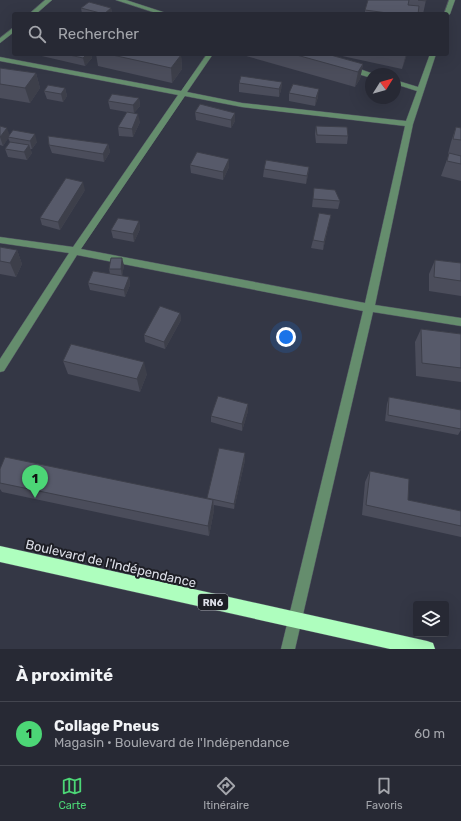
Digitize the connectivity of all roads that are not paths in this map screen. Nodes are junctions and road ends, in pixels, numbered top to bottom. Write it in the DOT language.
graph roads {
  1 [pos="49,0"];
  2 [pos="119,0"];
  3 [pos="452,0"];
  4 [pos="34,12"];
  5 [pos="159,12"];
  6 [pos="448,12"];
  7 [pos="12,31"];
  8 [pos="0,41"];
  9 [pos="209,56"];
  10 [pos="432,56"];
  11 [pos="0,59"];
  12 [pos="343,67"];
  13 [pos="365,73"];
  14 [pos="401,84"];
  15 [pos="420,90"];
  16 [pos="181,94"];
  17 [pos="409,124"];
  18 [pos="0,240"];
  19 [pos="75,251"];
  20 [pos="368,308"];
  21 [pos="461,322"];
  22 [pos="0,368"];
  23 [pos="0,554"];
  24 [pos="296,620"];
  25 [pos="288,649"];
  26 [pos="426,649"];
  1 -- 4 [label="street"];
  2 -- 5 [label="street"];
  3 -- 6 [label="street"];
  7 -- 8 [label="street"];
  9 -- 16 [label="street"];
  10 -- 15 [label="street"];
  11 -- 16 [label="street"];
  12 -- 13 [label="street"];
  14 -- 15 [label="street"];
  15 -- 17 [label="street"];
  16 -- 17 [label="street"];
  16 -- 19 [label="street"];
  17 -- 20 [label="street"];
  18 -- 19 [label="street"];
  19 -- 20 [label="street"];
  19 -- 22 [label="street"];
  20 -- 21 [label="street"];
  20 -- 24 [label="street"];
  23 -- 24 [label="highway, Boulevard de l'Indépendance / RN6"];
  24 -- 25 [label="street"];
  24 -- 26 [label="highway, Boulevard de l'Indépendance / RN6"];
}
